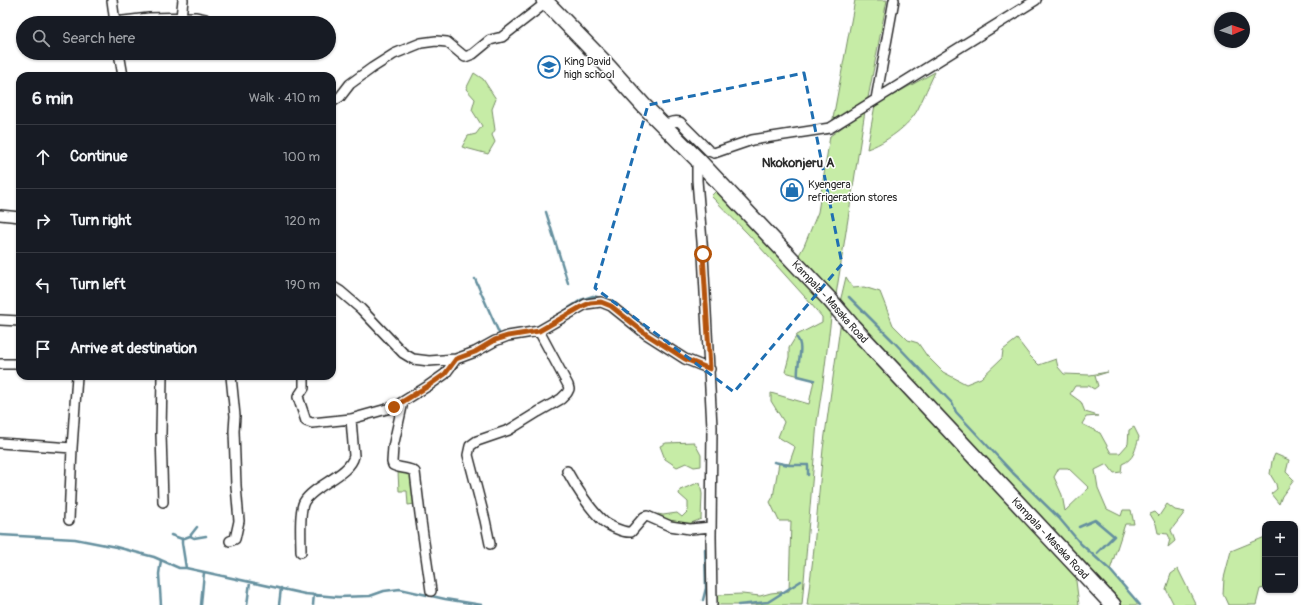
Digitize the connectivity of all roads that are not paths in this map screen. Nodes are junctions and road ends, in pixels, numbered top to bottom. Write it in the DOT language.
graph roads {
  1 [pos="112,0"];
  2 [pos="183,0"];
  3 [pos="894,0"];
  4 [pos="1036,0"];
  5 [pos="547,3"];
  6 [pos="114,16"];
  7 [pos="181,16"];
  8 [pos="120,60"];
  9 [pos="394,60"];
  10 [pos="122,72"];
  11 [pos="876,99"];
  12 [pos="336,100"];
  13 [pos="662,125"];
  14 [pos="697,159"];
  15 [pos="0,215"];
  16 [pos="16,217"];
  17 [pos="336,288"];
  18 [pos="0,320"];
  19 [pos="16,321"];
  20 [pos="539,331"];
  21 [pos="456,359"];
  22 [pos="0,364"];
  23 [pos="16,364"];
  24 [pos="710,369"];
  25 [pos="77,380"];
  26 [pos="162,380"];
  27 [pos="231,380"];
  28 [pos="304,380"];
  29 [pos="403,402"];
  30 [pos="351,420"];
  31 [pos="0,443"];
  32 [pos="72,448"];
  33 [pos="567,471"];
  34 [pos="163,502"];
  35 [pos="69,520"];
  36 [pos="711,527"];
  37 [pos="230,541"];
  38 [pos="490,544"];
  39 [pos="301,552"];
  40 [pos="431,591"];
  41 [pos="712,605"];
  42 [pos="1113,605"];
  1 -- 6 [label="street"];
  2 -- 7 [label="street"];
  3 -- 11 [label="street"];
  4 -- 11 [label="street"];
  5 -- 9 [label="street"];
  5 -- 12 [label="street"];
  5 -- 13 [label="highway, Kampala - Masaka Road"];
  8 -- 10 [label="street"];
  11 -- 13 [label="street"];
  13 -- 14 [label="highway, Kampala - Masaka Road"];
  14 -- 24 [label="street"];
  14 -- 42 [label="highway, Kampala - Masaka Road"];
  15 -- 16 [label="street"];
  17 -- 21 [label="street"];
  18 -- 19 [label="street"];
  20 -- 21 [label="street"];
  20 -- 24 [label="street"];
  20 -- 38 [label="street"];
  21 -- 29 [label="street"];
  22 -- 23 [label="street"];
  24 -- 36 [label="street"];
  25 -- 32 [label="street"];
  26 -- 34 [label="street"];
  27 -- 37 [label="street"];
  28 -- 30 [label="street"];
  29 -- 30 [label="street"];
  29 -- 40 [label="street"];
  30 -- 39 [label="street"];
  31 -- 32 [label="street"];
  32 -- 35 [label="street"];
  33 -- 36 [label="street"];
  36 -- 41 [label="street"];
}
